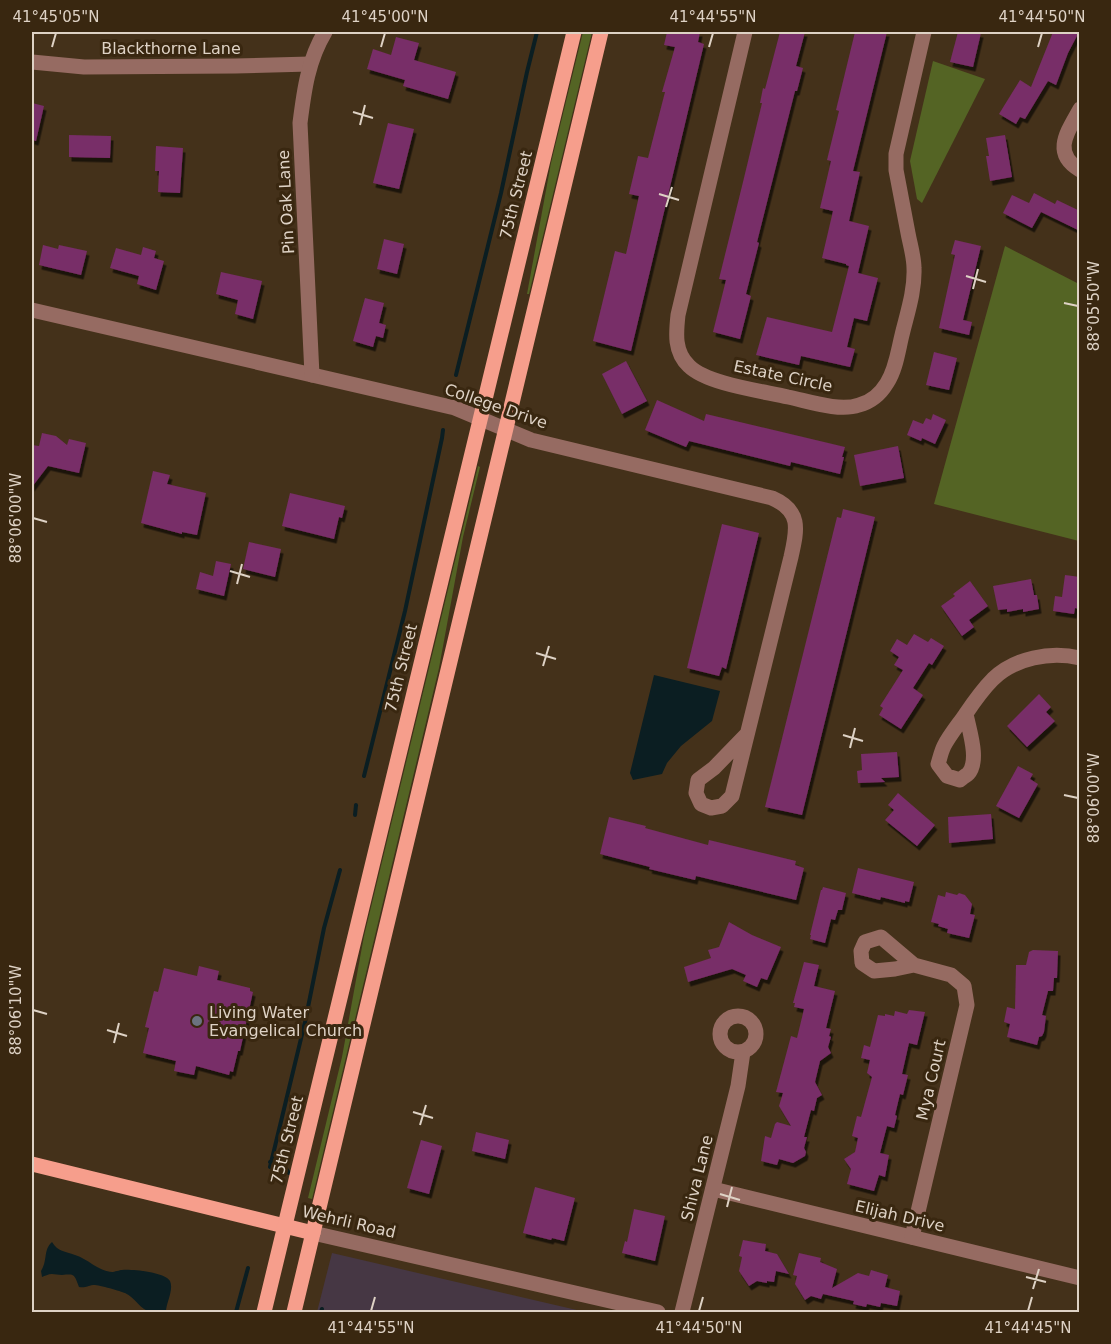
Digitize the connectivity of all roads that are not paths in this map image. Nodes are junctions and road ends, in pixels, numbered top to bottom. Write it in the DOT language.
graph roads {
  1 [pos="325,32"];
  2 [pos="574,32"];
  3 [pos="601,32"];
  4 [pos="745,32"];
  5 [pos="924,32"];
  6 [pos="32,62"];
  7 [pos="310,64"];
  8 [pos="1080,109"];
  9 [pos="1080,170"];
  10 [pos="32,310"];
  11 [pos="312,375"];
  12 [pos="480,419"];
  13 [pos="506,429"];
  14 [pos="1080,658"];
  15 [pos="966,714"];
  16 [pos="747,734"];
  17 [pos="914,965"];
  18 [pos="743,1052"];
  19 [pos="32,1164"];
  20 [pos="713,1189"];
  21 [pos="285,1226"];
  22 [pos="313,1233"];
  23 [pos="912,1237"];
  24 [pos="1080,1278"];
  25 [pos="264,1312"];
  26 [pos="294,1312"];
  27 [pos="658,1312"];
  28 [pos="682,1312"];
  1 -- 7 [label="street, Pin Oak Lane"];
  2 -- 12 [label="main road, 75th Street"];
  3 -- 13 [label="main road"];
  4 -- 5 [label="street, Estate Circle"];
  6 -- 7 [label="street, Blackthorne Lane"];
  7 -- 11 [label="street, Pin Oak Lane"];
  8 -- 9 [label="street"];
  10 -- 11 [label="street, College Drive"];
  11 -- 12 [label="street, College Drive"];
  12 -- 13 [label="street, College Drive"];
  12 -- 21 [label="main road, 75th Street"];
  13 -- 16 [label="street, College Drive"];
  13 -- 22 [label="main road"];
  14 -- 15 [label="street"];
  16 -- 16 [label="street, College Drive"];
  17 -- 23 [label="street, Mya Court"];
  18 -- 20 [label="street, Shiva Lane"];
  19 -- 21 [label="main road, Wehrli Road"];
  20 -- 23 [label="street, Elijah Drive"];
  20 -- 28 [label="street, Shiva Lane"];
  21 -- 22 [label="main road, Wehrli Road"];
  21 -- 25 [label="main road, 75th Street"];
  22 -- 26 [label="main road"];
  22 -- 27 [label="street, Wehrli Road"];
  23 -- 24 [label="street, Elijah Drive"];
}
